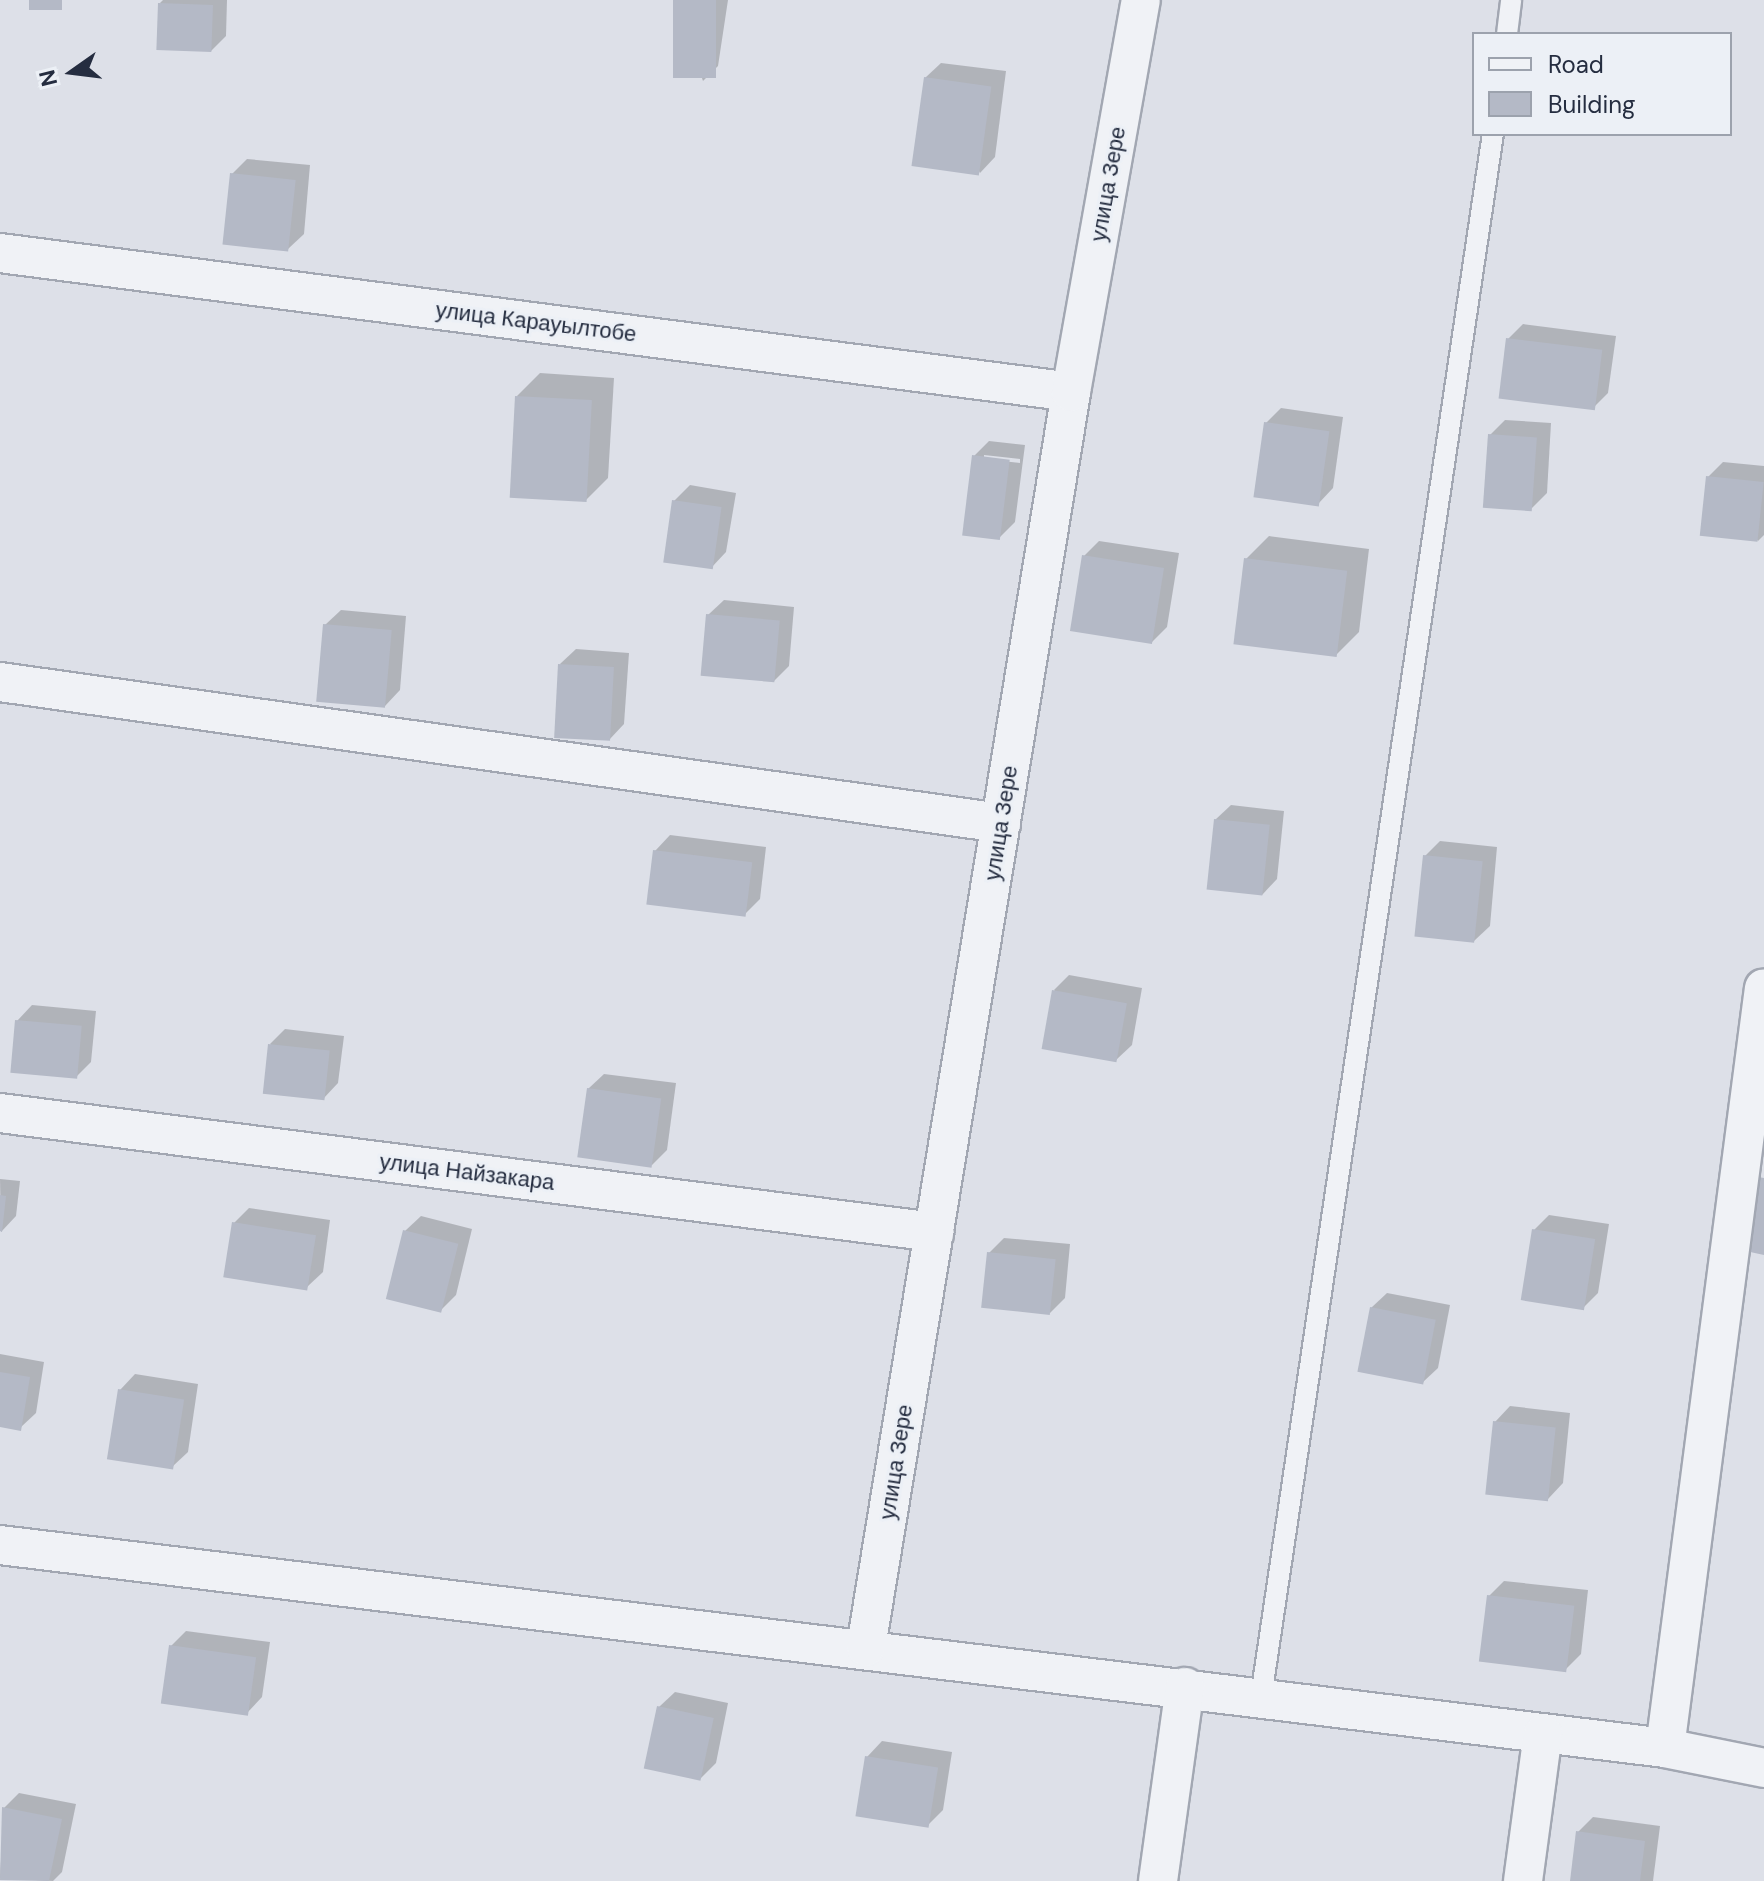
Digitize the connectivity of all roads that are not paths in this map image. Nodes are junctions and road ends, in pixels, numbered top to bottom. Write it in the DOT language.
graph roads {
  1 [pos="1141,0"];
  2 [pos="1511,0"];
  3 [pos="1507,32"];
  4 [pos="1493,136"];
  5 [pos="0,253"];
  6 [pos="1071,392"];
  7 [pos="0,682"];
  8 [pos="1001,823"];
  9 [pos="1764,988"];
  10 [pos="0,1113"];
  11 [pos="934,1232"];
  12 [pos="0,1545"];
  13 [pos="866,1647"];
  14 [pos="1185,1687"];
  15 [pos="1261,1697"];
  16 [pos="1543,1734"];
  17 [pos="1665,1748"];
  18 [pos="1764,1768"];
  19 [pos="1158,1881"];
  20 [pos="1523,1881"];
  1 -- 6 [label="street, улица Зере"];
  2 -- 3 [label="lane"];
  4 -- 15 [label="lane"];
  5 -- 6 [label="street, улица Карауылтобе"];
  6 -- 8 [label="street, улица Зере"];
  7 -- 8 [label="street"];
  8 -- 11 [label="street, улица Зере"];
  9 -- 17 [label="street"];
  10 -- 11 [label="street, улица Найзакара"];
  11 -- 13 [label="street, улица Зере"];
  12 -- 13 [label="street"];
  13 -- 14 [label="street"];
  14 -- 15 [label="street"];
  14 -- 19 [label="street"];
  15 -- 16 [label="street"];
  16 -- 17 [label="street"];
  16 -- 20 [label="street"];
  17 -- 18 [label="street"];
}
